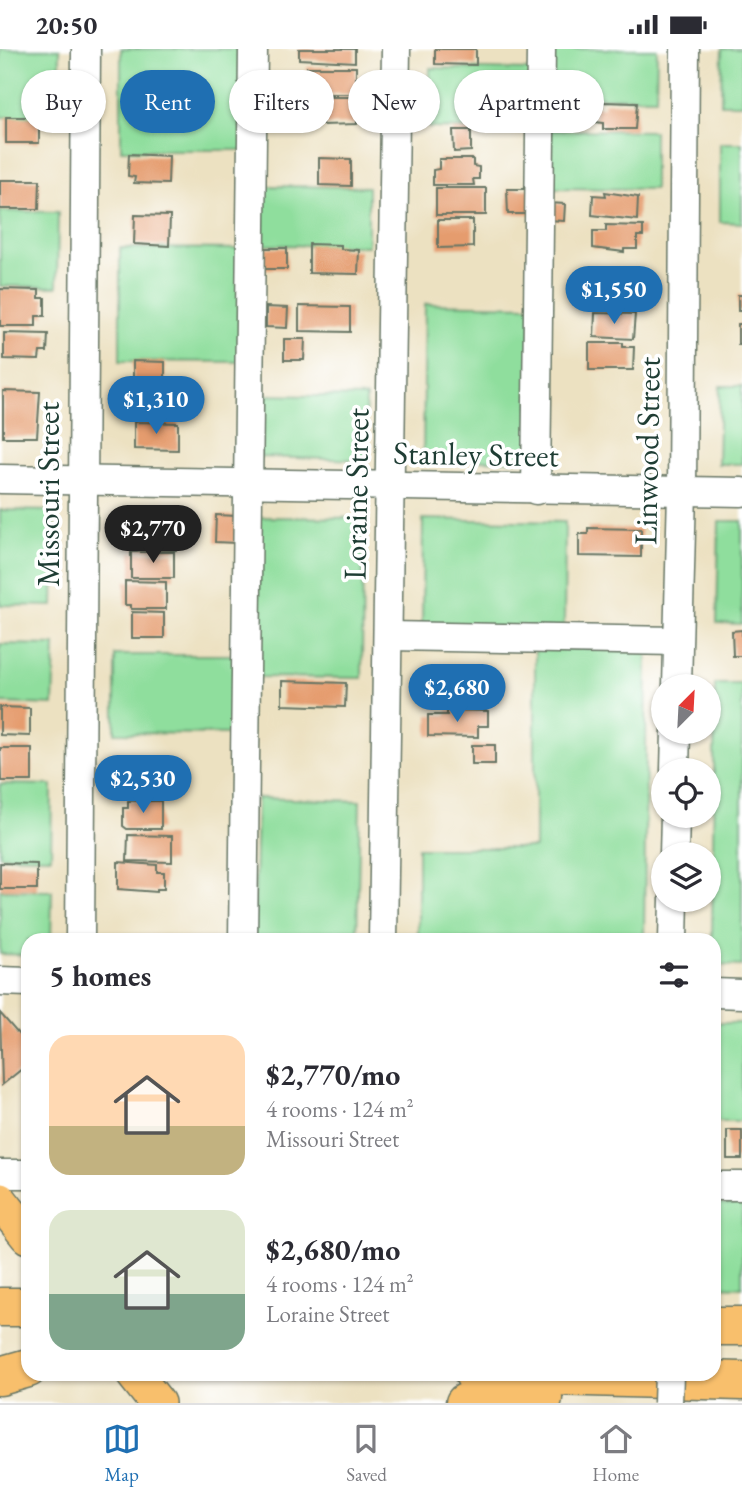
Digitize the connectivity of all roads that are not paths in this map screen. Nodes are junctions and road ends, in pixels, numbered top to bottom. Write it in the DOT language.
graph roads {
  1 [pos="86,49"];
  2 [pos="253,49"];
  3 [pos="396,49"];
  4 [pos="541,49"];
  5 [pos="685,49"];
  6 [pos="0,479"];
  7 [pos="83,480"];
  8 [pos="250,483"];
  9 [pos="392,487"];
  10 [pos="536,490"];
  11 [pos="682,491"];
  12 [pos="742,492"];
  13 [pos="389,636"];
  14 [pos="677,641"];
  15 [pos="677,674"];
  16 [pos="674,912"];
  17 [pos="80,933"];
  18 [pos="243,933"];
  19 [pos="383,933"];
  20 [pos="673,933"];
  21 [pos="0,981"];
  22 [pos="21,982"];
  23 [pos="721,993"];
  24 [pos="742,994"];
  25 [pos="0,1174"];
  26 [pos="21,1174"];
  27 [pos="721,1186"];
  28 [pos="742,1186"];
  29 [pos="0,1201"];
  30 [pos="21,1227"];
  31 [pos="721,1326"];
  32 [pos="742,1326"];
  33 [pos="0,1357"];
  34 [pos="21,1358"];
  35 [pos="21,1370"];
  36 [pos="0,1376"];
  37 [pos="140,1381"];
  38 [pos="584,1381"];
  39 [pos="742,1381"];
  40 [pos="662,1386"];
  41 [pos="157,1403"];
  42 [pos="465,1403"];
  1 -- 7 [label="street, Missouri Street"];
  2 -- 8 [label="street"];
  3 -- 9 [label="street, Loraine Street"];
  4 -- 10 [label="street"];
  5 -- 11 [label="street, Linwood Street"];
  6 -- 7 [label="street, Stanley Street"];
  7 -- 8 [label="street, Stanley Street"];
  7 -- 17 [label="street, Missouri Street"];
  8 -- 9 [label="street, Stanley Street"];
  8 -- 18 [label="street"];
  9 -- 10 [label="street, Stanley Street"];
  9 -- 13 [label="street, Loraine Street"];
  10 -- 11 [label="street, Stanley Street"];
  11 -- 12 [label="street, Stanley Street"];
  11 -- 14 [label="street, Linwood Street"];
  13 -- 14 [label="street"];
  13 -- 19 [label="street, Loraine Street"];
  14 -- 15 [label="street, Linwood Street"];
  16 -- 20 [label="street"];
  21 -- 22 [label="street"];
  23 -- 24 [label="street"];
  25 -- 26 [label="street"];
  27 -- 28 [label="street"];
  29 -- 30 [label="main road"];
  31 -- 32 [label="highway"];
  33 -- 34 [label="highway"];
  35 -- 36 [label="highway"];
  37 -- 41 [label="main road"];
  38 -- 40 [label="highway"];
  39 -- 40 [label="highway"];
  40 -- 42 [label="highway"];
}
